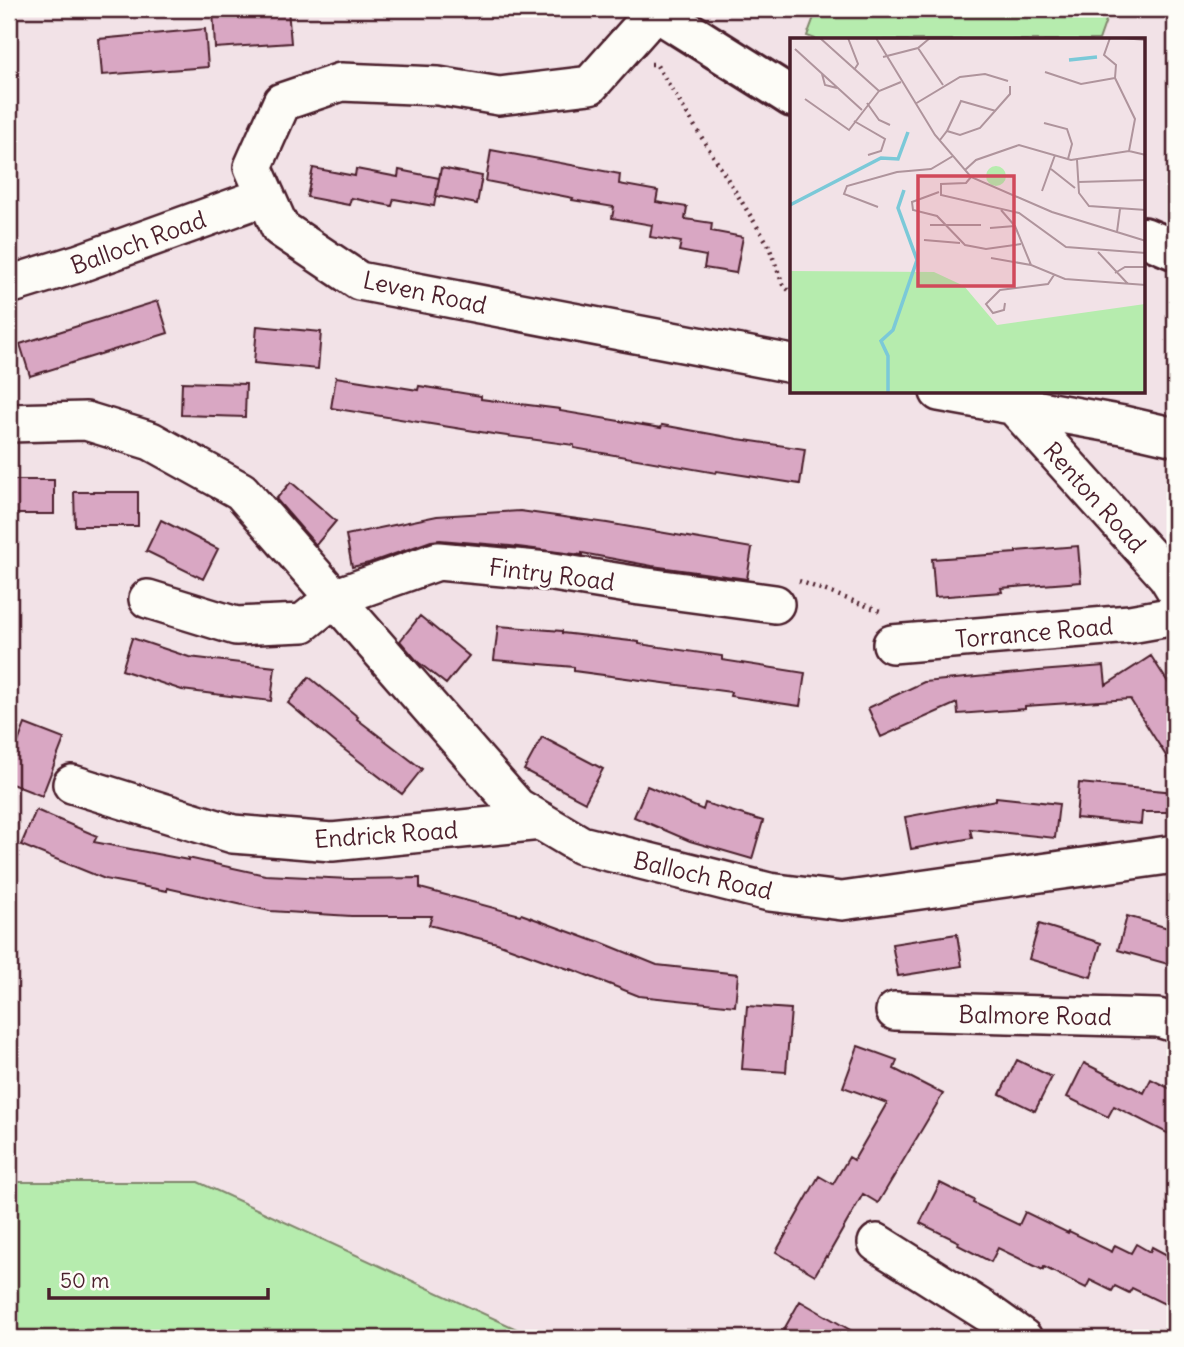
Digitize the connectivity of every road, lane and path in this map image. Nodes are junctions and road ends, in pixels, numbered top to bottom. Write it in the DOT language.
graph roads {
  1 [pos="654,11"];
  2 [pos="608,64"];
  3 [pos="790,96"];
  4 [pos="266,196"];
  5 [pos="1146,238"];
  6 [pos="1175,250"];
  7 [pos="9,285"];
  8 [pos="790,291"];
  9 [pos="790,364"];
  10 [pos="950,394"];
  11 [pos="1014,406"];
  12 [pos="9,423"];
  13 [pos="1175,437"];
  14 [pos="1175,589"];
  15 [pos="334,598"];
  16 [pos="148,599"];
  17 [pos="775,604"];
  18 [pos="1175,616"];
  19 [pos="892,645"];
  20 [pos="72,783"];
  21 [pos="541,821"];
  22 [pos="1175,854"];
  23 [pos="895,1011"];
  24 [pos="1175,1023"];
  25 [pos="877,1243"];
  26 [pos="1023,1338"];
  1 -- 2 [label="street, Leven Road"];
  1 -- 3 [label="main road"];
  2 -- 4 [label="street, Leven Road"];
  2 -- 8 [label="path"];
  4 -- 7 [label="street, Balloch Road"];
  4 -- 9 [label="street, Leven Road"];
  5 -- 6 [label="main road"];
  10 -- 11 [label="street"];
  11 -- 13 [label="street"];
  11 -- 14 [label="street, Renton Road"];
  12 -- 15 [label="street, Balloch Road"];
  15 -- 16 [label="street"];
  15 -- 17 [label="street, Fintry Road"];
  15 -- 21 [label="street, Balloch Road"];
  17 -- 19 [label="path"];
  18 -- 19 [label="street, Torrance Road"];
  20 -- 21 [label="street, Endrick Road"];
  21 -- 22 [label="street, Balloch Road"];
  23 -- 24 [label="street, Balmore Road"];
  25 -- 26 [label="street"];
}
